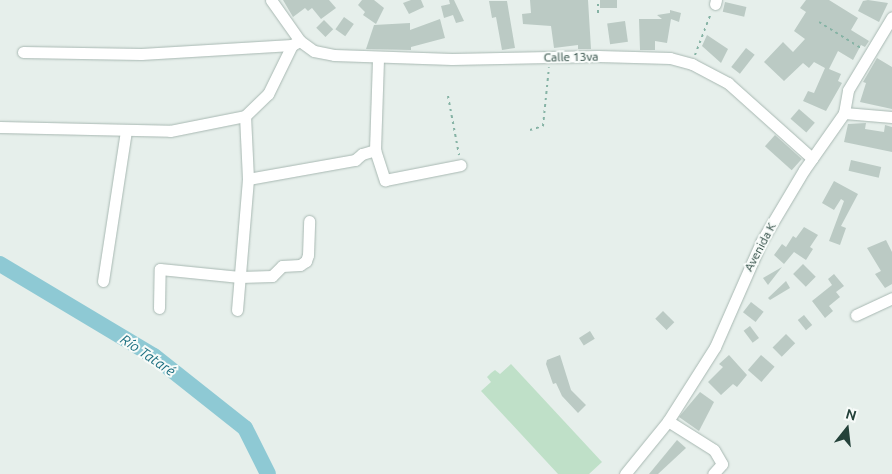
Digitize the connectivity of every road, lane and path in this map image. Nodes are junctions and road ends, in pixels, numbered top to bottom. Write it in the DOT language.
graph roads {
  1 [pos="272,0"];
  2 [pos="598,0"];
  3 [pos="715,2"];
  4 [pos="598,13"];
  5 [pos="892,17"];
  6 [pos="819,22"];
  7 [pos="296,43"];
  8 [pos="24,52"];
  9 [pos="870,54"];
  10 [pos="550,57"];
  11 [pos="378,58"];
  12 [pos="692,64"];
  13 [pos="454,99"];
  14 [pos="844,113"];
  15 [pos="245,116"];
  16 [pos="892,117"];
  17 [pos="0,127"];
  18 [pos="530,130"];
  19 [pos="126,131"];
  20 [pos="375,150"];
  21 [pos="812,158"];
  22 [pos="461,165"];
  23 [pos="248,179"];
  24 [pos="309,222"];
  25 [pos="240,277"];
  26 [pos="103,281"];
  27 [pos="892,298"];
  28 [pos="159,308"];
  29 [pos="237,310"];
  30 [pos="856,315"];
  31 [pos="668,421"];
  32 [pos="625,474"];
  33 [pos="713,474"];
  1 -- 7 [label="street"];
  2 -- 4 [label="path"];
  3 -- 12 [label="path"];
  5 -- 9 [label="street, Avenida K"];
  6 -- 9 [label="path"];
  7 -- 8 [label="street"];
  7 -- 11 [label="street, Calle 13va"];
  7 -- 15 [label="street"];
  9 -- 14 [label="street, Avenida K"];
  10 -- 11 [label="street, Calle 13va"];
  10 -- 12 [label="street, Calle 13va"];
  10 -- 18 [label="path"];
  11 -- 20 [label="street"];
  12 -- 21 [label="street, Calle 13va"];
  13 -- 22 [label="path"];
  14 -- 16 [label="street"];
  14 -- 21 [label="street, Avenida K"];
  15 -- 19 [label="street"];
  15 -- 23 [label="street"];
  17 -- 19 [label="street"];
  19 -- 26 [label="street"];
  20 -- 22 [label="street"];
  20 -- 23 [label="street"];
  21 -- 31 [label="street, Avenida K"];
  23 -- 25 [label="street"];
  24 -- 25 [label="street"];
  25 -- 28 [label="street"];
  25 -- 29 [label="street"];
  27 -- 30 [label="street"];
  31 -- 32 [label="street, Avenida K"];
  31 -- 33 [label="street"];
}
